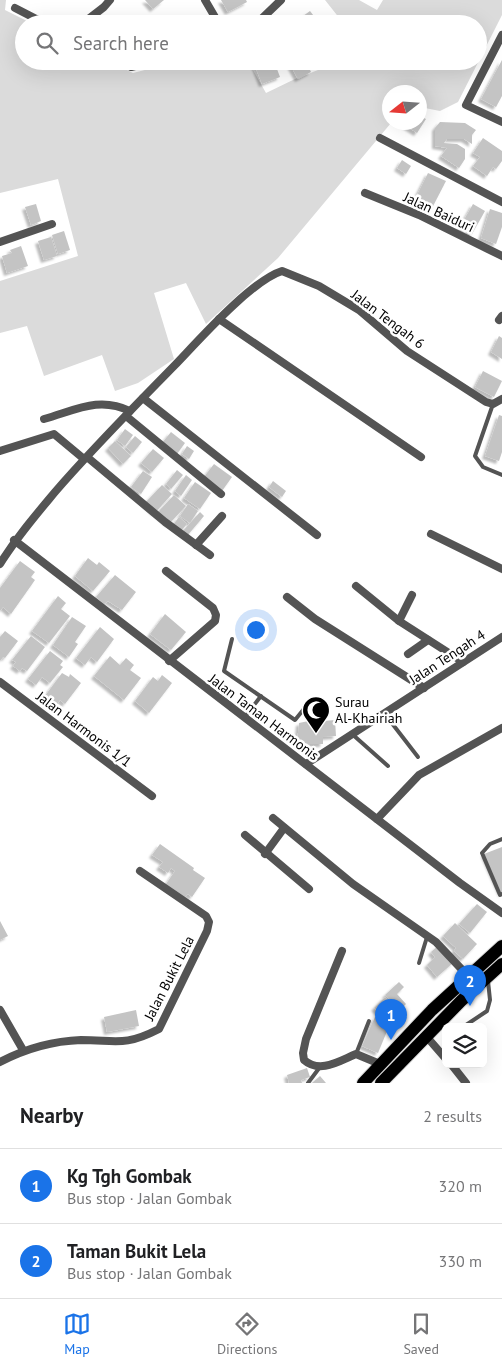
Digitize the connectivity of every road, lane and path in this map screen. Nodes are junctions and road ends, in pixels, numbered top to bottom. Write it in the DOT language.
graph roads {
  1 [pos="110,0"];
  2 [pos="205,0"];
  3 [pos="281,0"];
  4 [pos="15,8"];
  5 [pos="29,15"];
  6 [pos="94,15"];
  7 [pos="214,15"];
  8 [pos="265,15"];
  9 [pos="502,35"];
  10 [pos="487,64"];
  11 [pos="484,70"];
  12 [pos="502,122"];
  13 [pos="380,138"];
  14 [pos="365,193"];
  15 [pos="502,202"];
  16 [pos="52,224"];
  17 [pos="0,242"];
  18 [pos="502,256"];
  19 [pos="219,320"];
  20 [pos="143,398"];
  21 [pos="499,401"];
  22 [pos="128,413"];
  23 [pos="44,419"];
  24 [pos="0,450"];
  25 [pos="421,457"];
  26 [pos="85,458"];
  27 [pos="502,475"];
  28 [pos="221,494"];
  29 [pos="222,516"];
  30 [pos="431,534"];
  31 [pos="317,536"];
  32 [pos="14,540"];
  33 [pos="196,545"];
  34 [pos="210,555"];
  35 [pos="0,564"];
  36 [pos="502,569"];
  37 [pos="166,571"];
  38 [pos="356,586"];
  39 [pos="412,595"];
  40 [pos="287,597"];
  41 [pos="399,621"];
  42 [pos="502,636"];
  43 [pos="232,639"];
  44 [pos="428,640"];
  45 [pos="408,654"];
  46 [pos="169,661"];
  47 [pos="463,662"];
  48 [pos="0,682"];
  49 [pos="424,688"];
  50 [pos="261,696"];
  51 [pos="312,699"];
  52 [pos="384,713"];
  53 [pos="244,718"];
  54 [pos="502,728"];
  55 [pos="352,734"];
  56 [pos="418,757"];
  57 [pos="306,764"];
  58 [pos="388,766"];
  59 [pos="152,796"];
  60 [pos="273,818"];
  61 [pos="377,819"];
  62 [pos="284,828"];
  63 [pos="245,835"];
  64 [pos="502,839"];
  65 [pos="265,854"];
  66 [pos="140,871"];
  67 [pos="308,889"];
  68 [pos="502,894"];
  69 [pos="502,914"];
  70 [pos="428,935"];
  71 [pos="502,946"];
  72 [pos="342,951"];
  73 [pos="419,963"];
  74 [pos="501,965"];
  75 [pos="468,976"];
  76 [pos="486,977"];
  77 [pos="0,1010"];
  78 [pos="369,1021"];
  79 [pos="469,1023"];
  80 [pos="434,1031"];
  81 [pos="23,1050"];
  82 [pos="442,1050"];
  83 [pos="356,1054"];
  84 [pos="0,1062"];
  85 [pos="380,1064"];
  86 [pos="320,1067"];
  87 [pos="454,1068"];
  88 [pos="308,1083"];
  89 [pos="363,1083"];
  90 [pos="381,1083"];
  91 [pos="466,1083"];
  1 -- 6 [label="street"];
  2 -- 7 [label="street"];
  3 -- 8 [label="street"];
  4 -- 5 [label="street"];
  9 -- 10 [label="street"];
  11 -- 12 [label="street"];
  13 -- 15 [label="street"];
  14 -- 18 [label="street, Jalan Baiduri"];
  16 -- 17 [label="street"];
  19 -- 20 [label="street, Jalan Tengah 6"];
  19 -- 21 [label="street, Jalan Tengah 6"];
  19 -- 25 [label="street"];
  20 -- 22 [label="street, Jalan Tengah 6"];
  20 -- 31 [label="street"];
  21 -- 27 [label="lane"];
  22 -- 23 [label="street"];
  22 -- 26 [label="street, Jalan Tengah 6"];
  22 -- 28 [label="street"];
  24 -- 26 [label="street"];
  26 -- 32 [label="street, Jalan Tengah 6"];
  26 -- 33 [label="street"];
  29 -- 33 [label="street"];
  30 -- 36 [label="street"];
  32 -- 35 [label="street, Jalan Tengah 6"];
  32 -- 46 [label="street, Jalan Taman Harmonis"];
  33 -- 34 [label="street"];
  37 -- 46 [label="street"];
  38 -- 41 [label="street"];
  39 -- 41 [label="street"];
  40 -- 49 [label="street"];
  41 -- 44 [label="street"];
  42 -- 47 [label="street, Jalan Tengah 4"];
  43 -- 50 [label="lane"];
  44 -- 45 [label="street"];
  44 -- 47 [label="street"];
  46 -- 53 [label="street, Jalan Taman Harmonis"];
  47 -- 49 [label="street, Jalan Tengah 4"];
  48 -- 59 [label="street, Jalan Harmonis 1/1"];
  49 -- 52 [label="street, Jalan Tengah 4"];
  50 -- 51 [label="lane"];
  50 -- 53 [label="lane"];
  52 -- 55 [label="street, Jalan Tengah 4"];
  52 -- 56 [label="lane"];
  53 -- 57 [label="street, Jalan Taman Harmonis"];
  54 -- 61 [label="street"];
  55 -- 57 [label="street, Jalan Tengah 4"];
  55 -- 58 [label="lane"];
  57 -- 61 [label="street, Jalan Taman Harmonis"];
  60 -- 62 [label="street"];
  61 -- 69 [label="street, Jalan Taman Harmonis"];
  62 -- 65 [label="street"];
  62 -- 70 [label="street"];
  63 -- 65 [label="street"];
  64 -- 68 [label="lane"];
  65 -- 67 [label="street"];
  66 -- 81 [label="street, Jalan Bukit Lela"];
  70 -- 73 [label="lane"];
  70 -- 75 [label="street"];
  71 -- 75 [label="main road"];
  72 -- 86 [label="street"];
  74 -- 76 [label="main road"];
  75 -- 85 [label="main road"];
  76 -- 79 [label="lane"];
  76 -- 80 [label="main road"];
  77 -- 81 [label="street"];
  78 -- 83 [label="lane"];
  80 -- 82 [label="street"];
  80 -- 90 [label="main road"];
  81 -- 84 [label="street, Jalan Bukit Lela"];
  83 -- 85 [label="street"];
  83 -- 86 [label="street"];
  85 -- 89 [label="main road"];
  86 -- 88 [label="lane"];
  87 -- 91 [label="street"];
}
